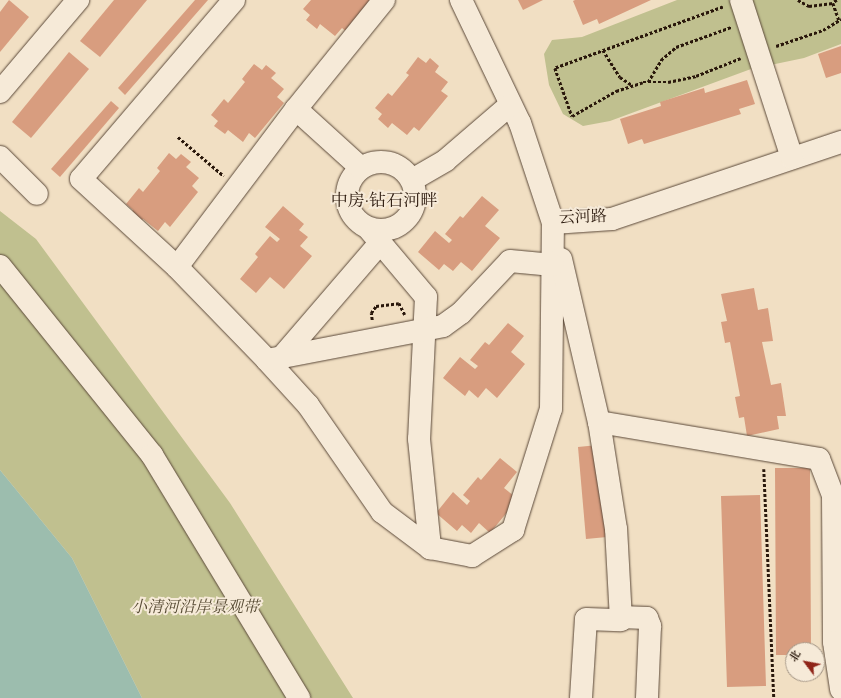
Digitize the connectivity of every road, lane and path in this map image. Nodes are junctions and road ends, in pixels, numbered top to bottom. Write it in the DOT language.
graph roads {
  1 [pos="78,0"];
  2 [pos="234,0"];
  3 [pos="384,0"];
  4 [pos="461,0"];
  5 [pos="798,0"];
  6 [pos="837,0"];
  7 [pos="734,3"];
  8 [pos="833,3"];
  9 [pos="840,19"];
  10 [pos="748,21"];
  11 [pos="603,50"];
  12 [pos="758,50"];
  13 [pos="648,82"];
  14 [pos="632,85"];
  15 [pos="0,92"];
  16 [pos="510,105"];
  17 [pos="296,109"];
  18 [pos="178,137"];
  19 [pos="841,142"];
  20 [pos="0,157"];
  21 [pos="792,158"];
  22 [pos="361,168"];
  23 [pos="412,180"];
  24 [pos="236,187"];
  25 [pos="36,194"];
  26 [pos="553,223"];
  27 [pos="374,235"];
  28 [pos="553,265"];
  29 [pos="0,266"];
  30 [pos="177,267"];
  31 [pos="424,330"];
  32 [pos="274,359"];
  33 [pos="599,422"];
  34 [pos="764,450"];
  35 [pos="430,548"];
  36 [pos="620,617"];
  37 [pos="841,689"];
  38 [pos="299,698"];
  39 [pos="581,698"];
  40 [pos="647,698"];
  41 [pos="774,698"];
  1 -- 15 [label="street"];
  2 -- 30 [label="street"];
  3 -- 17 [label="street"];
  4 -- 16 [label="street, 云河路"];
  5 -- 8 [label="path"];
  6 -- 8 [label="path"];
  7 -- 10 [label="street"];
  7 -- 11 [label="path"];
  8 -- 9 [label="path"];
  9 -- 12 [label="path"];
  10 -- 12 [label="street"];
  10 -- 13 [label="path"];
  11 -- 14 [label="path"];
  11 -- 14 [label="path"];
  12 -- 13 [label="path"];
  12 -- 21 [label="street"];
  13 -- 14 [label="path"];
  16 -- 23 [label="street"];
  16 -- 26 [label="street, 云河路"];
  17 -- 22 [label="street"];
  17 -- 24 [label="street"];
  18 -- 24 [label="path"];
  19 -- 21 [label="street, 云河路"];
  20 -- 25 [label="street"];
  21 -- 26 [label="street, 云河路"];
  22 -- 23 [label="street"];
  22 -- 27 [label="street"];
  23 -- 27 [label="street"];
  24 -- 30 [label="street"];
  26 -- 28 [label="street"];
  26 -- 33 [label="street"];
  27 -- 31 [label="street"];
  27 -- 32 [label="street"];
  28 -- 31 [label="street"];
  28 -- 35 [label="street"];
  29 -- 38 [label="street"];
  30 -- 32 [label="street"];
  31 -- 32 [label="street"];
  31 -- 35 [label="street"];
  32 -- 35 [label="street"];
  33 -- 34 [label="street"];
  33 -- 36 [label="street"];
  34 -- 37 [label="street"];
  34 -- 41 [label="path"];
  36 -- 39 [label="street"];
  36 -- 40 [label="street"];
}
